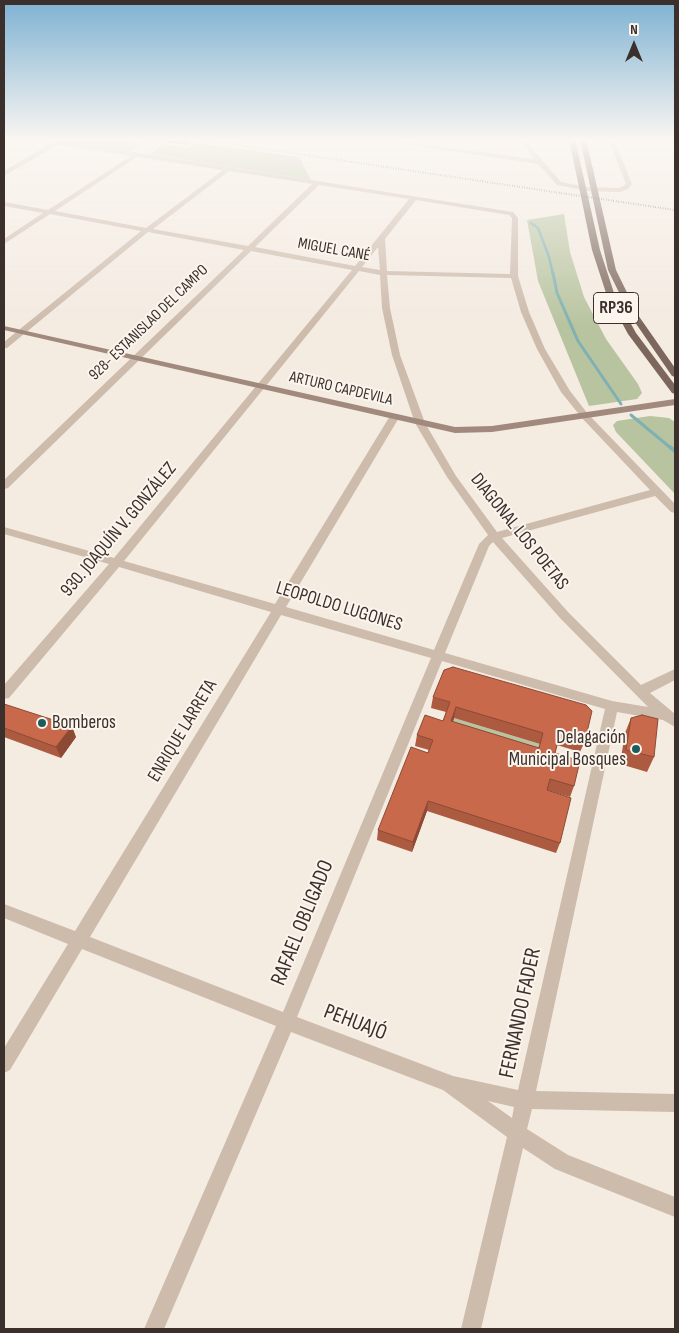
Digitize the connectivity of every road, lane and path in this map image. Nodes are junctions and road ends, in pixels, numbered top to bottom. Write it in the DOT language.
graph roads {
  1 [pos="65,201"];
  2 [pos="186,201"];
  3 [pos="298,201"];
  4 [pos="411,201"];
  5 [pos="435,201"];
  6 [pos="585,201"];
  7 [pos="596,201"];
  8 [pos="4,204"];
  9 [pos="49,212"];
  10 [pos="148,230"];
  11 [pos="381,238"];
  12 [pos="4,242"];
  13 [pos="248,248"];
  14 [pos="356,268"];
  15 [pos="383,273"];
  16 [pos="514,276"];
  17 [pos="4,328"];
  18 [pos="21,332"];
  19 [pos="4,346"];
  20 [pos="135,358"];
  21 [pos="675,374"];
  22 [pos="260,386"];
  23 [pos="675,391"];
  24 [pos="675,402"];
  25 [pos="395,416"];
  26 [pos="585,416"];
  27 [pos="420,423"];
  28 [pos="4,486"];
  29 [pos="656,492"];
  30 [pos="675,510"];
  31 [pos="4,530"];
  32 [pos="494,536"];
  33 [pos="116,563"];
  34 [pos="280,609"];
  35 [pos="437,656"];
  36 [pos="675,674"];
  37 [pos="640,692"];
  38 [pos="4,694"];
  39 [pos="612,706"];
  40 [pos="671,718"];
  41 [pos="4,911"];
  42 [pos="77,940"];
  43 [pos="287,1022"];
  44 [pos="4,1064"];
  45 [pos="449,1083"];
  46 [pos="525,1100"];
  47 [pos="675,1103"];
  48 [pos="517,1133"];
  49 [pos="675,1207"];
  50 [pos="154,1329"];
  51 [pos="471,1329"];
  1 -- 9 [label="street"];
  2 -- 10 [label="street"];
  3 -- 13 [label="street, 928- ESTANISLAO DEL CAMPO"];
  4 -- 11 [label="street, 930. JOAQUÍN V. GONZÁLEZ"];
  5 -- 16 [label="street"];
  6 -- 23 [label="main road, RP36"];
  7 -- 21 [label="main road, RP36"];
  8 -- 9 [label="street, MIGUEL CANÉ"];
  9 -- 10 [label="street, MIGUEL CANÉ"];
  9 -- 12 [label="street"];
  10 -- 13 [label="street, MIGUEL CANÉ"];
  10 -- 18 [label="street"];
  11 -- 14 [label="street, 930. JOAQUÍN V. GONZÁLEZ"];
  11 -- 15 [label="street, DIAGONAL LOS POETAS"];
  13 -- 14 [label="street, MIGUEL CANÉ"];
  13 -- 20 [label="street, 928- ESTANISLAO DEL CAMPO"];
  14 -- 15 [label="street, MIGUEL CANÉ"];
  14 -- 22 [label="street, 930. JOAQUÍN V. GONZÁLEZ"];
  15 -- 16 [label="street, MIGUEL CANÉ"];
  15 -- 27 [label="street, DIAGONAL LOS POETAS"];
  16 -- 26 [label="street"];
  17 -- 18 [label="street, ARTURO CAPDEVILA"];
  18 -- 19 [label="street"];
  18 -- 20 [label="street, ARTURO CAPDEVILA"];
  20 -- 22 [label="street, ARTURO CAPDEVILA"];
  20 -- 28 [label="street, 928- ESTANISLAO DEL CAMPO"];
  22 -- 25 [label="street, ARTURO CAPDEVILA"];
  22 -- 33 [label="street, 930. JOAQUÍN V. GONZÁLEZ"];
  24 -- 26 [label="street, ARTURO CAPDEVILA"];
  25 -- 27 [label="street, ARTURO CAPDEVILA"];
  25 -- 34 [label="street, ENRIQUE LARRETA"];
  26 -- 27 [label="street, ARTURO CAPDEVILA"];
  26 -- 29 [label="street"];
  27 -- 32 [label="street, DIAGONAL LOS POETAS"];
  29 -- 30 [label="street"];
  29 -- 32 [label="street"];
  31 -- 33 [label="street, LEOPOLDO LUGONES"];
  32 -- 35 [label="street, RAFAEL OBLIGADO"];
  32 -- 37 [label="street, DIAGONAL LOS POETAS"];
  33 -- 34 [label="street, LEOPOLDO LUGONES"];
  33 -- 38 [label="street, 930. JOAQUÍN V. GONZÁLEZ"];
  34 -- 35 [label="street, LEOPOLDO LUGONES"];
  34 -- 42 [label="street, ENRIQUE LARRETA"];
  35 -- 39 [label="street, LEOPOLDO LUGONES"];
  35 -- 43 [label="street, RAFAEL OBLIGADO"];
  36 -- 37 [label="street"];
  37 -- 40 [label="street, DIAGONAL LOS POETAS"];
  39 -- 40 [label="street, LEOPOLDO LUGONES"];
  39 -- 46 [label="street, FERNANDO FADER"];
  41 -- 42 [label="street, PEHUAJÓ"];
  42 -- 43 [label="street, PEHUAJÓ"];
  42 -- 44 [label="street, ENRIQUE LARRETA"];
  43 -- 45 [label="street, PEHUAJÓ"];
  43 -- 50 [label="street, RAFAEL OBLIGADO"];
  45 -- 46 [label="street"];
  45 -- 48 [label="street, PEHUAJÓ"];
  46 -- 47 [label="street"];
  46 -- 48 [label="street, FERNANDO FADER"];
  48 -- 49 [label="street, PEHUAJÓ"];
  48 -- 51 [label="street, FERNANDO FADER"];
}
